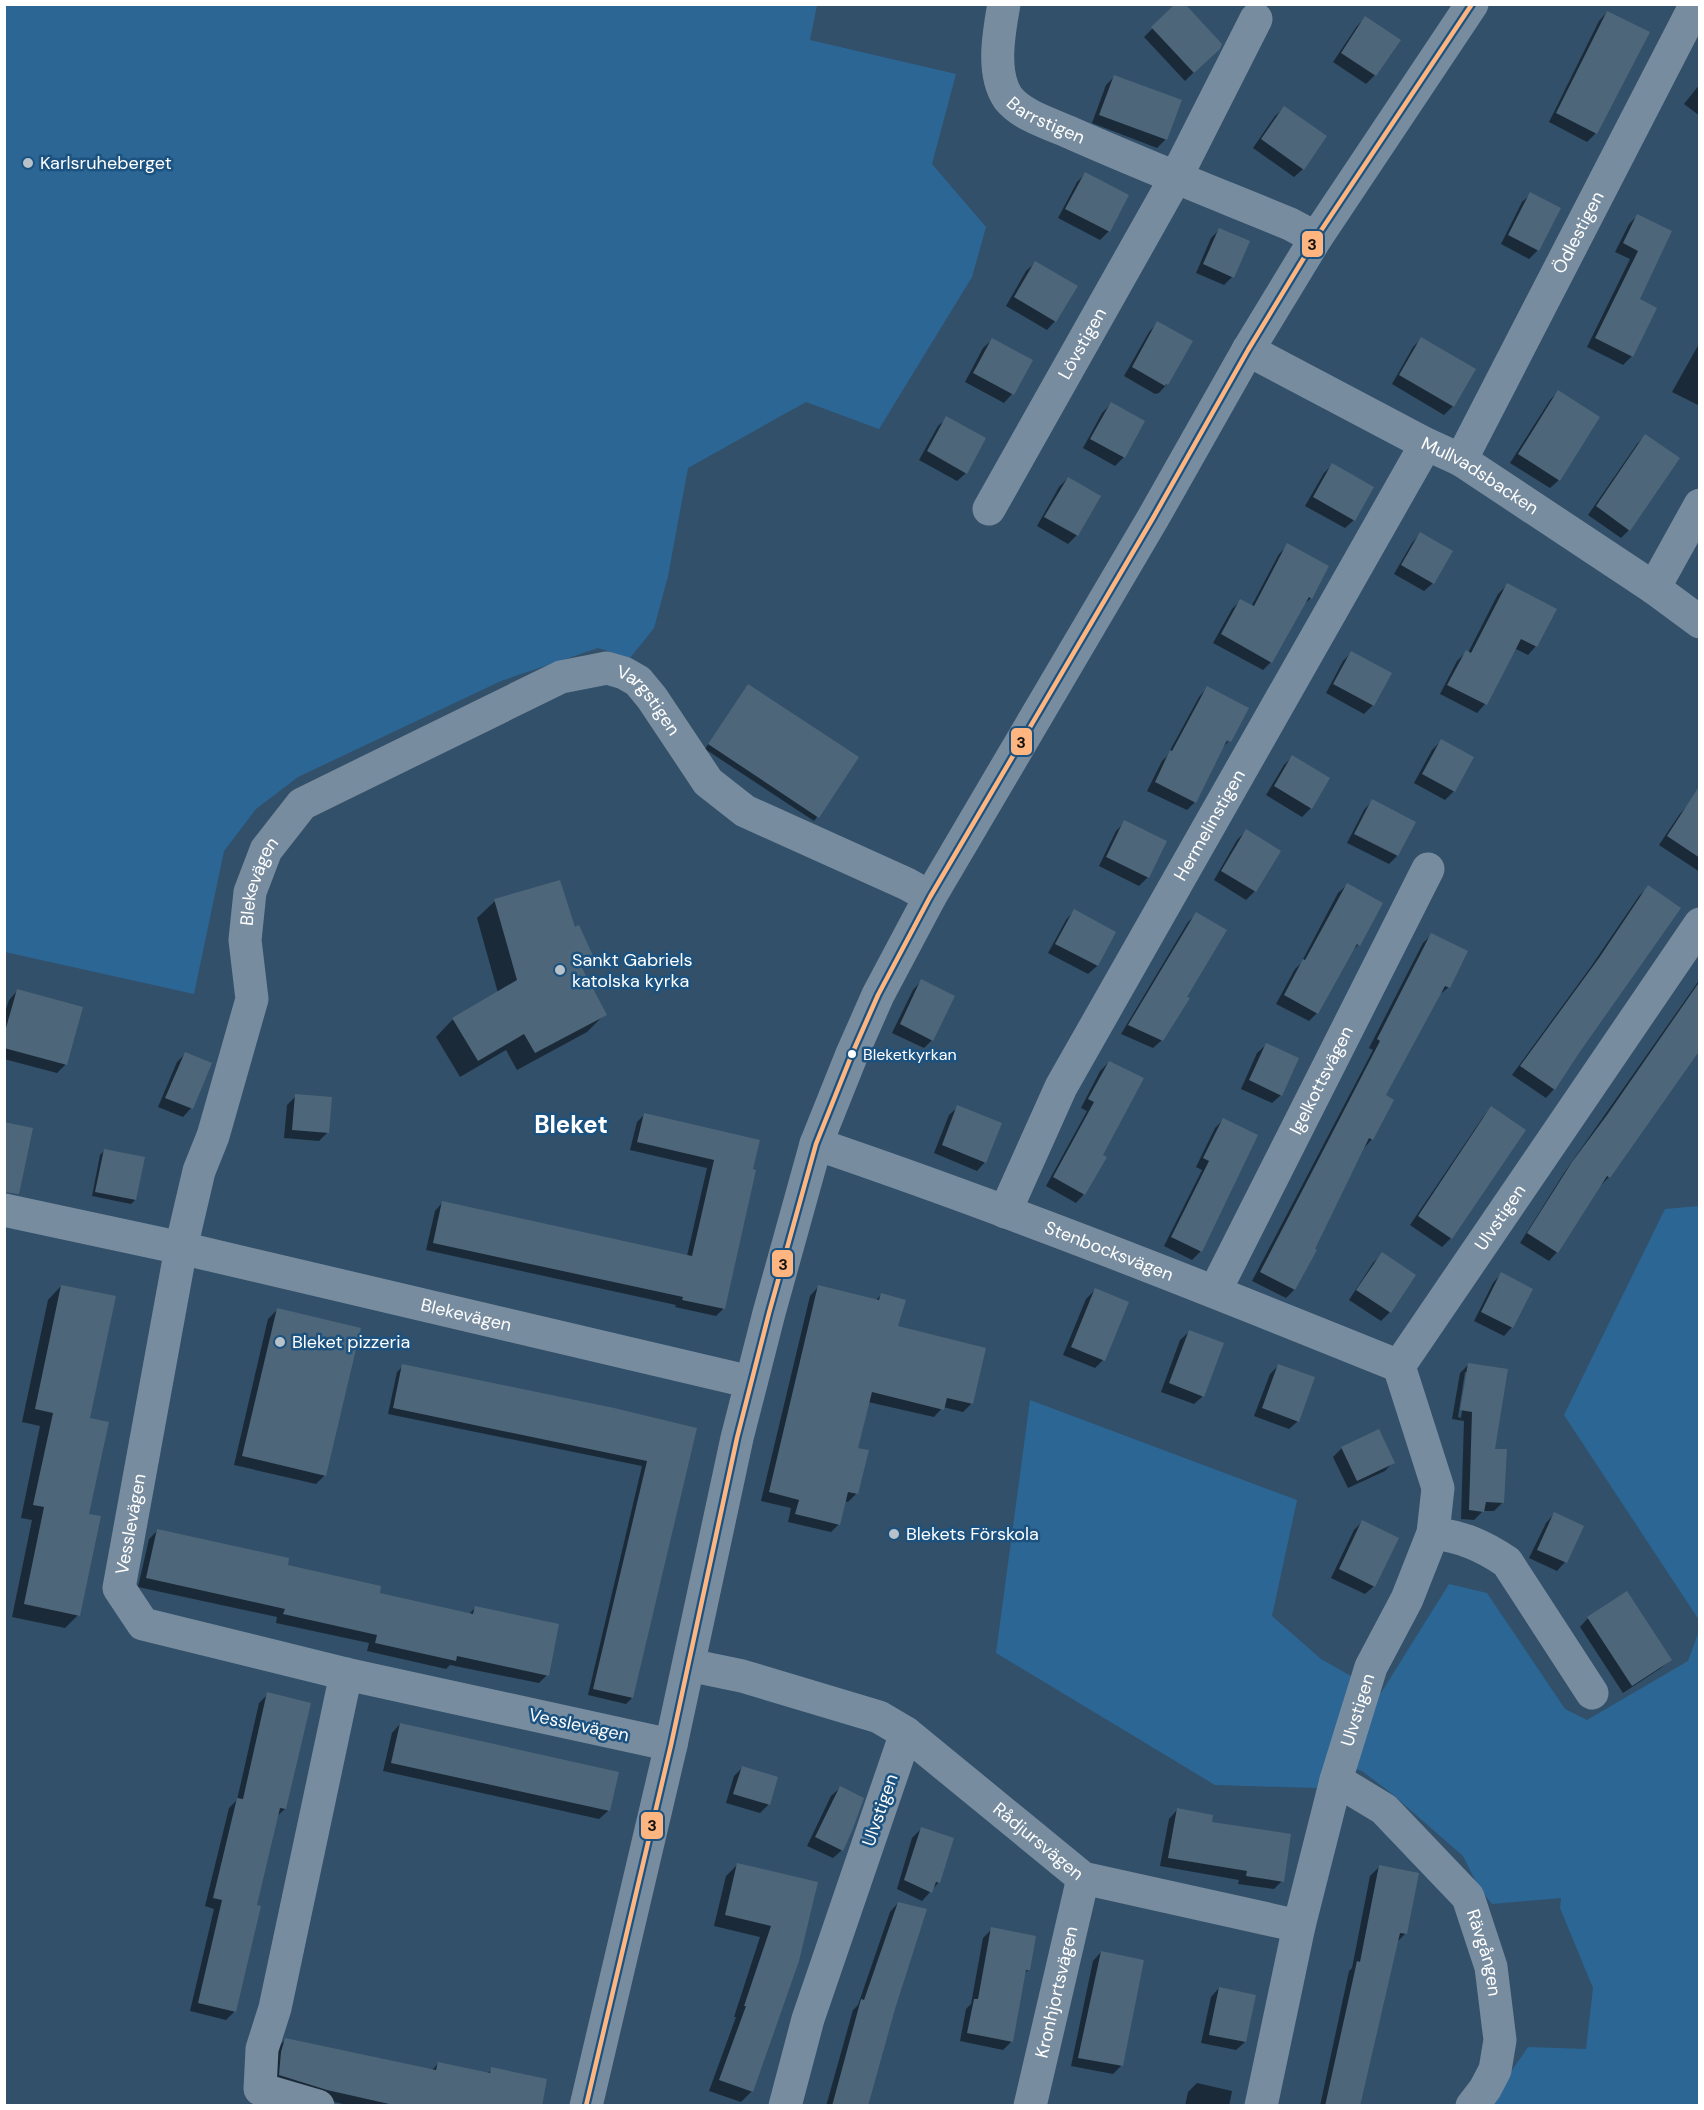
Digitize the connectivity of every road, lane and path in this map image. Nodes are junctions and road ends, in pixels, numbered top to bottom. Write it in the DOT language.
graph roads {
  1 [pos="1004,4"];
  2 [pos="1472,4"];
  3 [pos="1696,4"];
  4 [pos="1256,19"];
  5 [pos="1176,177"];
  6 [pos="1316,238"];
  7 [pos="1248,350"];
  8 [pos="1426,444"];
  9 [pos="1461,460"];
  10 [pos="1700,505"];
  11 [pos="989,509"];
  12 [pos="1654,588"];
  13 [pos="1700,622"];
  14 [pos="302,804"];
  15 [pos="1428,869"];
  16 [pos="930,897"];
  17 [pos="1700,924"];
  18 [pos="816,1144"];
  19 [pos="4,1210"];
  20 [pos="1005,1212"];
  21 [pos="181,1248"];
  22 [pos="1215,1291"];
  23 [pos="1399,1366"];
  24 [pos="751,1382"];
  25 [pos="1432,1533"];
  26 [pos="689,1665"];
  27 [pos="346,1674"];
  28 [pos="1592,1693"];
  29 [pos="906,1733"];
  30 [pos="671,1745"];
  31 [pos="1336,1780"];
  32 [pos="1083,1878"];
  33 [pos="1299,1926"];
  34 [pos="318,2106"];
  35 [pos="586,2106"];
  36 [pos="784,2106"];
  37 [pos="1030,2106"];
  38 [pos="1261,2106"];
  39 [pos="1472,2106"];
  1 -- 5 [label="street, Barrstigen"];
  2 -- 6 [label="street"];
  3 -- 9 [label="street, Ödlestigen"];
  4 -- 5 [label="street"];
  5 -- 6 [label="street, Barrstigen"];
  5 -- 11 [label="street, Lövstigen"];
  6 -- 7 [label="street"];
  7 -- 8 [label="street, Mullvadsbacken"];
  7 -- 16 [label="street"];
  8 -- 9 [label="street, Mullvadsbacken"];
  8 -- 20 [label="street, Hermelinstigen"];
  9 -- 12 [label="street, Mullvadsbacken"];
  10 -- 12 [label="street"];
  12 -- 13 [label="street, Mullvadsbacken"];
  14 -- 16 [label="street, Vargstigen"];
  14 -- 21 [label="street, Blekevägen"];
  15 -- 22 [label="street, Igelkottsvägen"];
  16 -- 18 [label="street"];
  17 -- 23 [label="street, Ulvstigen"];
  18 -- 20 [label="street, Stenbocksvägen"];
  18 -- 24 [label="street"];
  19 -- 21 [label="street, Blekevägen"];
  20 -- 22 [label="street, Stenbocksvägen"];
  21 -- 24 [label="street, Blekevägen"];
  21 -- 27 [label="street, Vesslevägen"];
  22 -- 23 [label="street, Stenbocksvägen"];
  23 -- 25 [label="street, Ulvstigen"];
  24 -- 26 [label="street"];
  25 -- 28 [label="street"];
  25 -- 31 [label="street, Ulvstigen"];
  26 -- 29 [label="street"];
  26 -- 30 [label="street"];
  27 -- 30 [label="street, Vesslevägen"];
  27 -- 34 [label="street"];
  29 -- 32 [label="street, Rådjursvägen"];
  29 -- 36 [label="street, Ulvstigen"];
  30 -- 35 [label="street"];
  31 -- 33 [label="street, Ulvstigen"];
  31 -- 39 [label="street, Rävgången"];
  32 -- 33 [label="street, Rådjursvägen"];
  32 -- 37 [label="street, Kronhjortsvägen"];
  33 -- 38 [label="street, Ulvstigen"];
}
